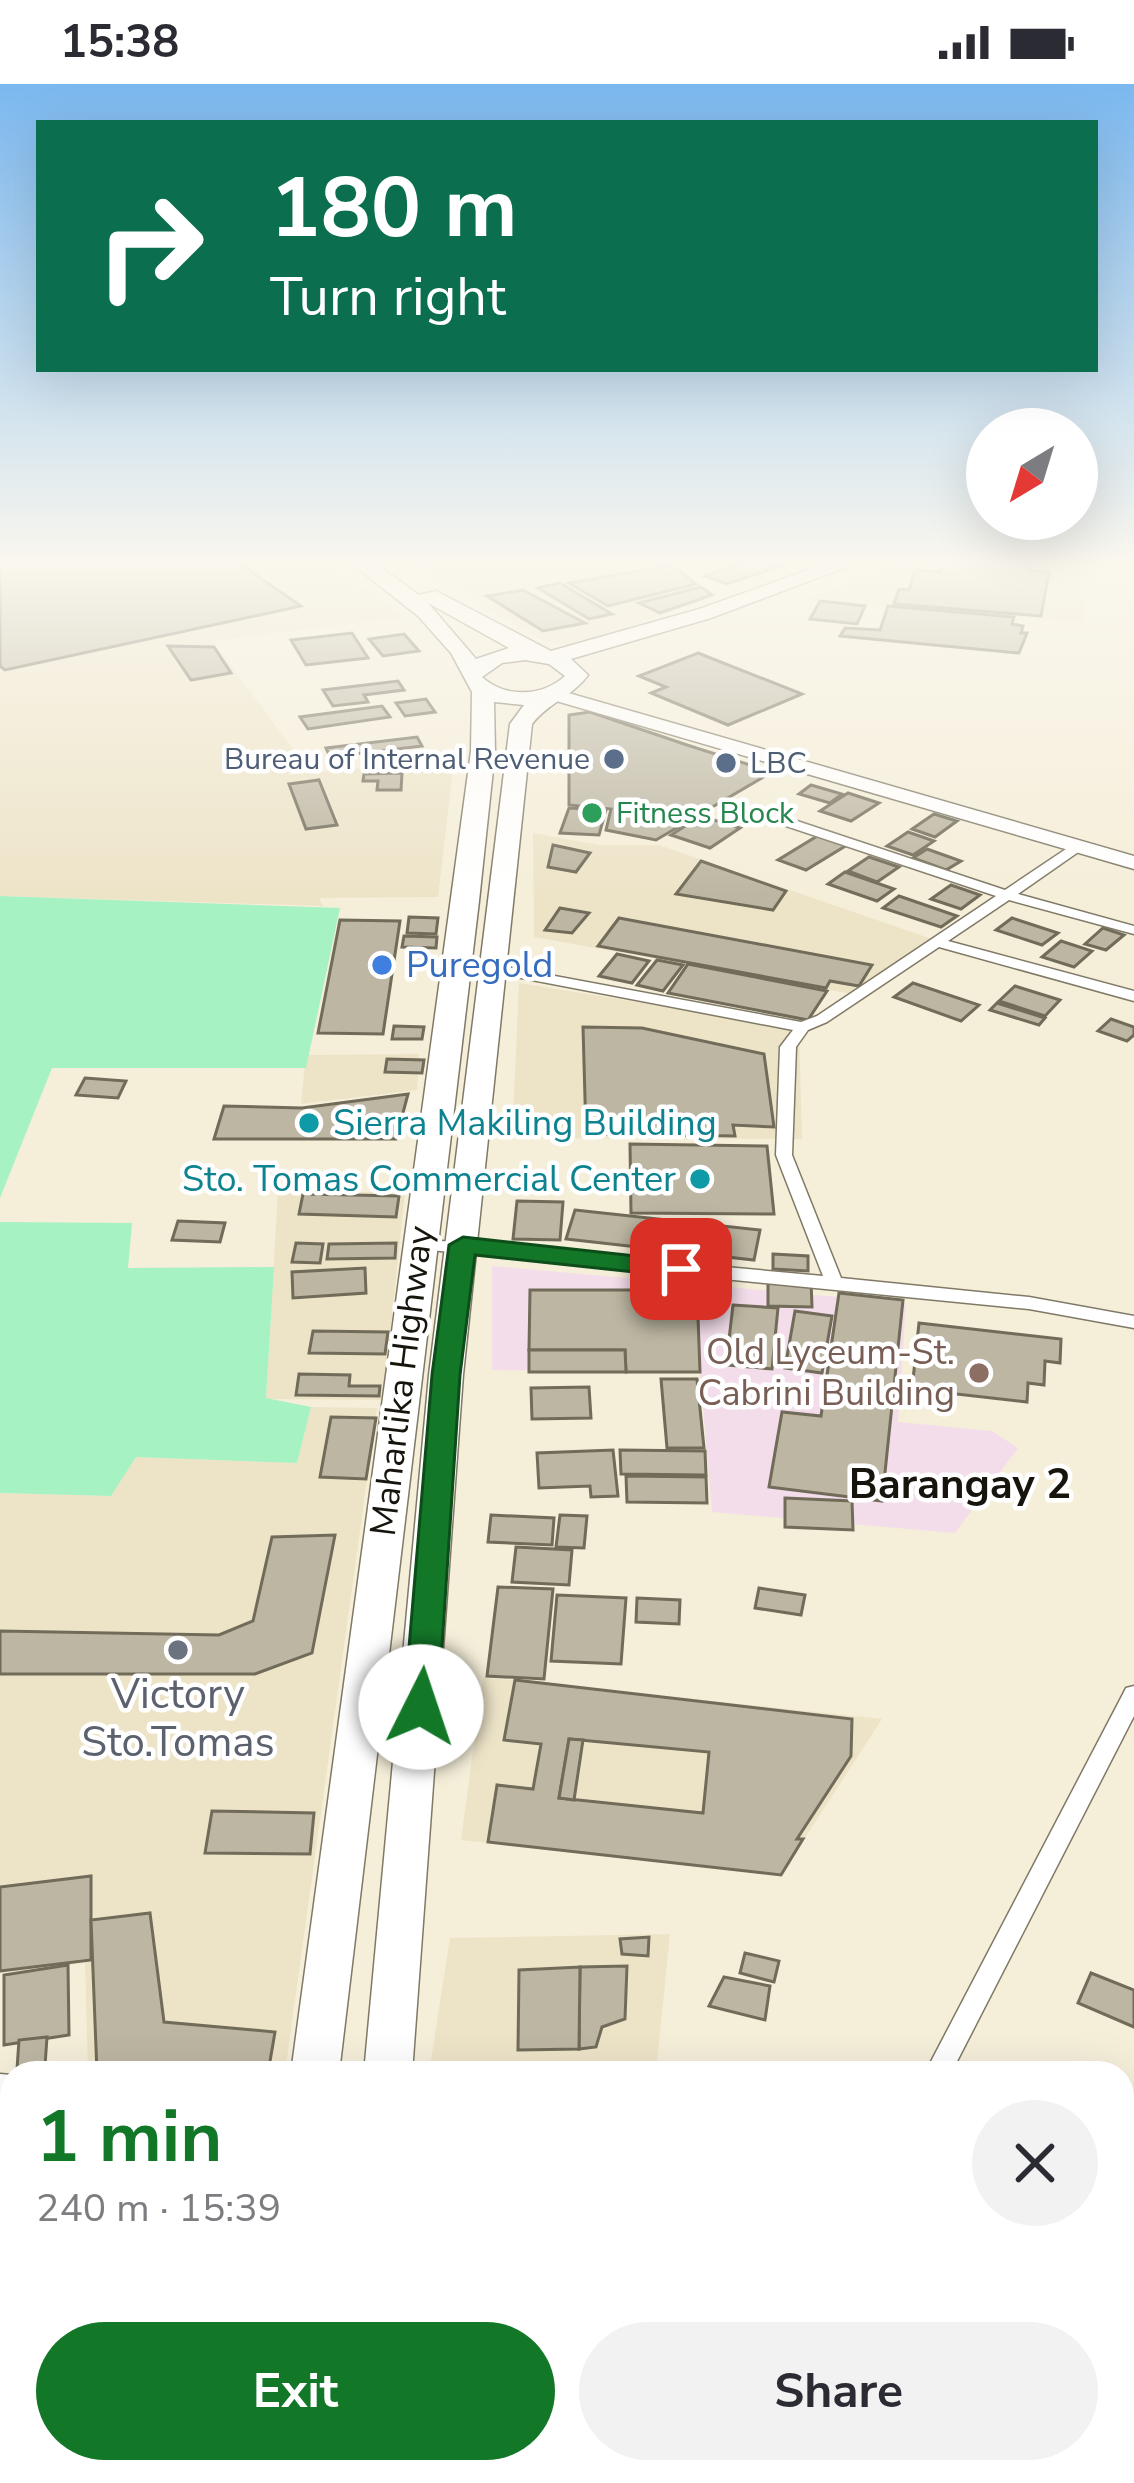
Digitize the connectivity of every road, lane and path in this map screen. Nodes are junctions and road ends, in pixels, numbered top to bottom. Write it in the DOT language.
graph roads {
  1 [pos="471,671"];
  2 [pos="484,671"];
  3 [pos="571,671"];
  4 [pos="606,671"];
  5 [pos="589,680"];
  6 [pos="477,682"];
  7 [pos="547,694"];
  8 [pos="749,748"];
  9 [pos="791,823"];
  10 [pos="1077,848"];
  11 [pos="1134,863"];
  12 [pos="1006,895"];
  13 [pos="1134,930"];
  14 [pos="936,942"];
  15 [pos="490,968"];
  16 [pos="1134,996"];
  17 [pos="803,1027"];
  18 [pos="420,1244"];
  19 [pos="463,1245"];
  20 [pos="834,1282"];
  21 [pos="1134,1322"];
  22 [pos="1134,1694"];
  23 [pos="317,2061"];
  24 [pos="389,2061"];
  25 [pos="944,2061"];
  1 -- 6 [label="highway"];
  2 -- 6 [label="highway"];
  3 -- 5 [label="highway"];
  4 -- 5 [label="highway"];
  5 -- 7 [label="highway"];
  5 -- 8 [label="main road"];
  6 -- 7 [label="highway"];
  6 -- 18 [label="highway, Maharlika Highway"];
  7 -- 8 [label="main road"];
  7 -- 15 [label="highway, Maharlika Highway"];
  8 -- 10 [label="main road"];
  9 -- 12 [label="street"];
  10 -- 11 [label="main road"];
  10 -- 12 [label="street"];
  12 -- 13 [label="street"];
  12 -- 14 [label="street"];
  14 -- 16 [label="street"];
  14 -- 17 [label="street"];
  15 -- 17 [label="street"];
  15 -- 19 [label="highway, Maharlika Highway"];
  17 -- 20 [label="street"];
  18 -- 19 [label="street"];
  18 -- 23 [label="highway, Maharlika Highway"];
  19 -- 20 [label="street"];
  19 -- 24 [label="highway, Maharlika Highway"];
  20 -- 21 [label="street"];
  22 -- 25 [label="street"];
}
